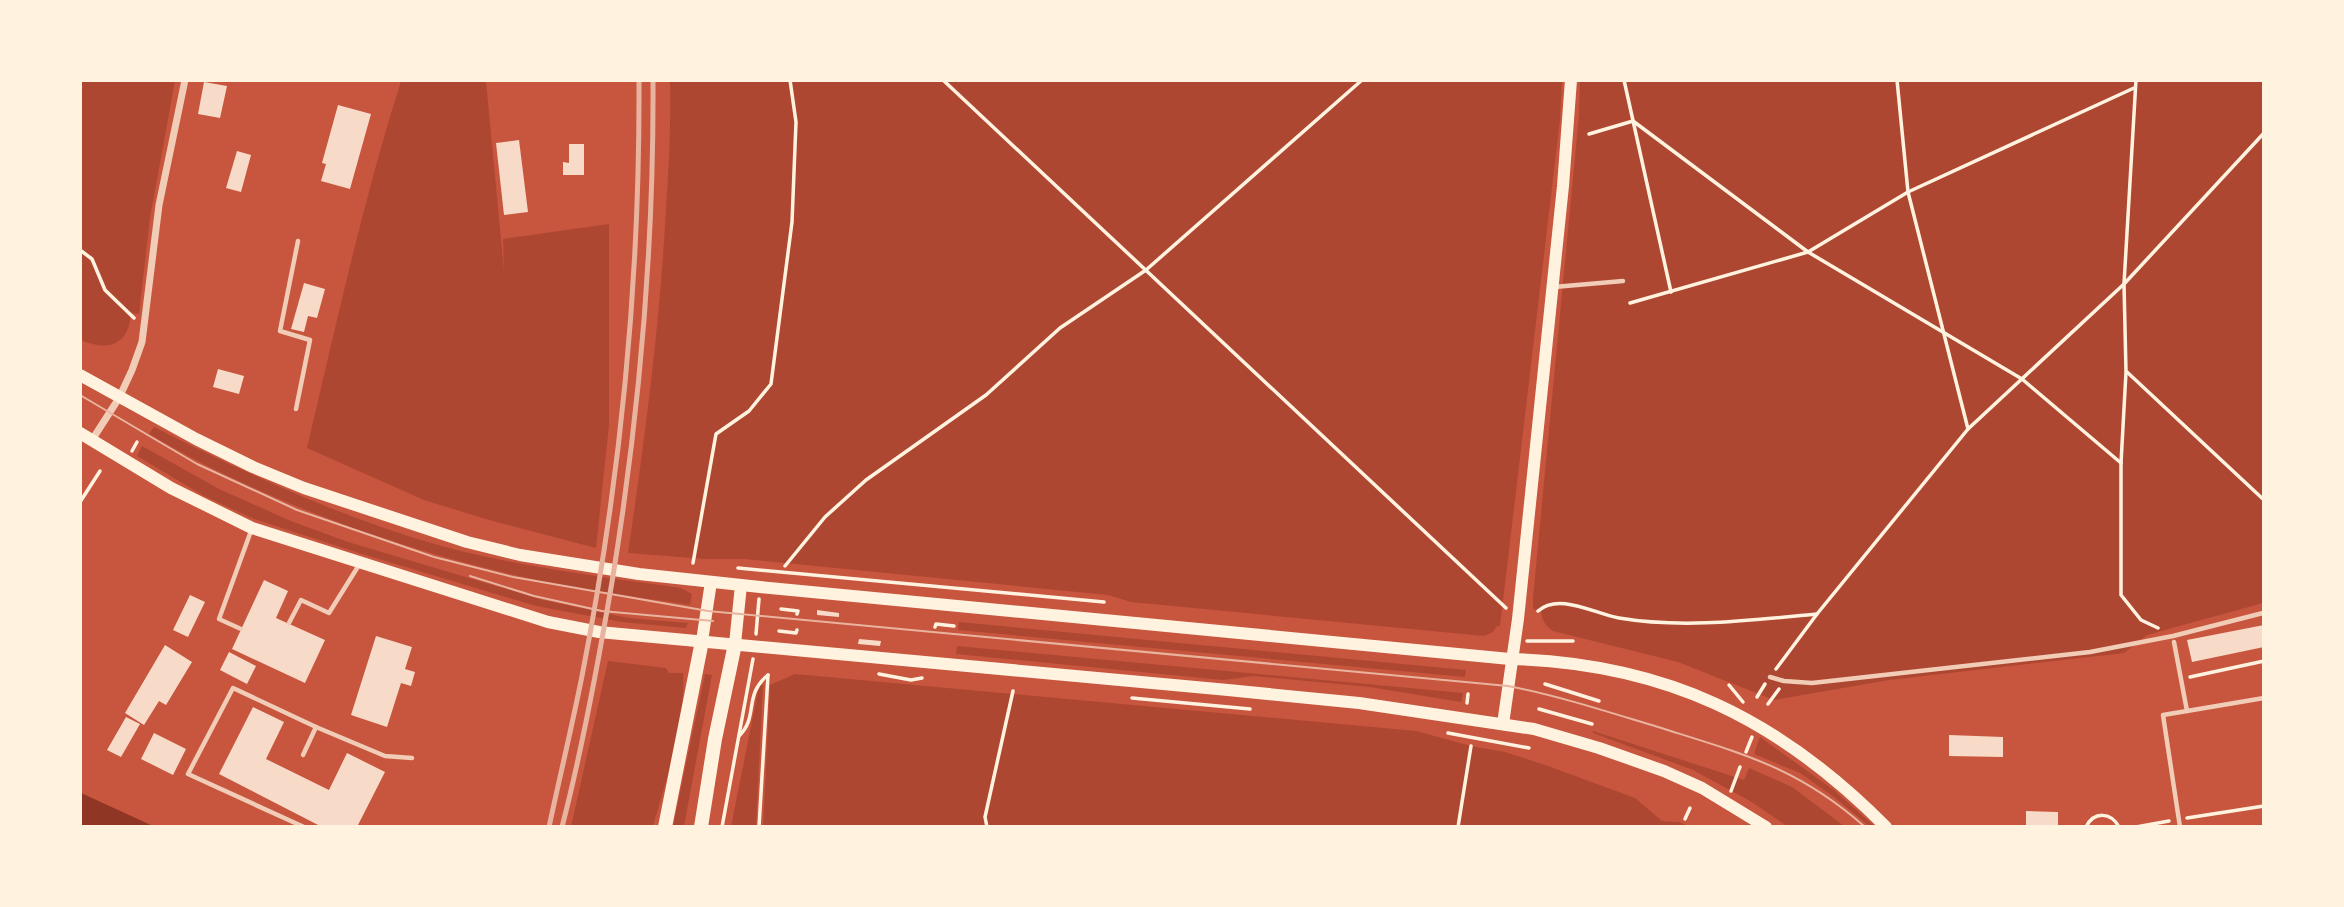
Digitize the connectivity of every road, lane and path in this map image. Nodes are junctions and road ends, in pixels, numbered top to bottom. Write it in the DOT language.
graph roads {
  1 [pos="185,80"];
  2 [pos="790,80"];
  3 [pos="943,80"];
  4 [pos="1363,80"];
  5 [pos="1571,80"];
  6 [pos="1623,80"];
  7 [pos="1897,80"];
  8 [pos="2136,80"];
  9 [pos="2135,88"];
  10 [pos="1633,121"];
  11 [pos="2263,133"];
  12 [pos="1589,134"];
  13 [pos="1908,192"];
  14 [pos="298,241"];
  15 [pos="80,250"];
  16 [pos="1808,252"];
  17 [pos="1146,270"];
  18 [pos="1623,281"];
  19 [pos="2124,284"];
  20 [pos="1552,287"];
  21 [pos="1671,292"];
  22 [pos="1630,303"];
  23 [pos="146,321"];
  24 [pos="1945,335"];
  25 [pos="2126,372"];
  26 [pos="80,375"];
  27 [pos="2022,379"];
  28 [pos="118,398"];
  29 [pos="296,409"];
  30 [pos="1968,429"];
  31 [pos="86,436"];
  32 [pos="2121,463"];
  33 [pos="100,471"];
  34 [pos="2263,500"];
  35 [pos="80,502"];
  36 [pos="252,528"];
  37 [pos="693,563"];
  38 [pos="360,564"];
  39 [pos="785,566"];
  40 [pos="752,568"];
  41 [pos="762,569"];
  42 [pos="711,582"];
  43 [pos="741,585"];
  44 [pos="760,587"];
  45 [pos="1104,602"];
  46 [pos="781,609"];
  47 [pos="1538,611"];
  48 [pos="2263,613"];
  49 [pos="797,614"];
  50 [pos="1817,614"];
  51 [pos="1518,619"];
  52 [pos="289,623"];
  53 [pos="954,625"];
  54 [pos="935,627"];
  55 [pos="241,629"];
  56 [pos="797,630"];
  57 [pos="779,631"];
  58 [pos="2173,636"];
  59 [pos="702,641"];
  60 [pos="1573,641"];
  61 [pos="2174,642"];
  62 [pos="1563,643"];
  63 [pos="735,644"];
  64 [pos="754,646"];
  65 [pos="1510,659"];
  66 [pos="2263,661"];
  67 [pos="870,673"];
  68 [pos="1770,677"];
  69 [pos="928,678"];
  70 [pos="2181,679"];
  71 [pos="1784,681"];
  72 [pos="1545,684"];
  73 [pos="1763,687"];
  74 [pos="1013,691"];
  75 [pos="1468,694"];
  76 [pos="1121,696"];
  77 [pos="1757,697"];
  78 [pos="2263,698"];
  79 [pos="1599,701"];
  80 [pos="1467,703"];
  81 [pos="1769,704"];
  82 [pos="1255,709"];
  83 [pos="2187,711"];
  84 [pos="1537,716"];
  85 [pos="1503,724"];
  86 [pos="1592,724"];
  87 [pos="316,727"];
  88 [pos="1445,732"];
  89 [pos="1752,735"];
  90 [pos="739,737"];
  91 [pos="1471,746"];
  92 [pos="1529,748"];
  93 [pos="1746,752"];
  94 [pos="303,755"];
  95 [pos="412,758"];
  96 [pos="1740,767"];
  97 [pos="1731,790"];
  98 [pos="2263,806"];
  99 [pos="1690,808"];
  100 [pos="1685,819"];
  101 [pos="2179,820"];
  102 [pos="304,827"];
  103 [pos="665,827"];
  104 [pos="701,827"];
  105 [pos="722,827"];
  106 [pos="759,827"];
  107 [pos="987,827"];
  108 [pos="1458,827"];
  109 [pos="1766,827"];
  110 [pos="1886,827"];
  111 [pos="2086,827"];
  112 [pos="2119,827"];
  113 [pos="2136,827"];
  114 [pos="2180,827"];
  1 -- 23 [label="street"];
  2 -- 37 [label="path"];
  3 -- 17 [label="path"];
  4 -- 17 [label="path"];
  5 -- 20 [label="main road"];
  6 -- 10 [label="path"];
  7 -- 13 [label="path"];
  8 -- 9 [label="path"];
  9 -- 13 [label="path"];
  9 -- 19 [label="path"];
  10 -- 12 [label="path"];
  10 -- 16 [label="path"];
  10 -- 21 [label="path"];
  11 -- 19 [label="path"];
  13 -- 16 [label="path"];
  13 -- 24 [label="path"];
  14 -- 29 [label="lane"];
  15 -- 23 [label="path"];
  16 -- 21 [label="path"];
  16 -- 24 [label="path"];
  17 -- 39 [label="path"];
  17 -- 51 [label="path"];
  18 -- 20 [label="lane"];
  19 -- 25 [label="path"];
  19 -- 27 [label="path"];
  20 -- 51 [label="main road"];
  21 -- 22 [label="path"];
  23 -- 28 [label="street"];
  24 -- 27 [label="path"];
  24 -- 30 [label="path"];
  25 -- 32 [label="path"];
  25 -- 34 [label="path"];
  26 -- 28 [label="main road"];
  27 -- 30 [label="path"];
  27 -- 32 [label="path"];
  28 -- 31 [label="street"];
  28 -- 42 [label="main road"];
  30 -- 50 [label="path"];
  31 -- 36 [label="main road"];
  32 -- 58 [label="path"];
  33 -- 35 [label="path"];
  36 -- 38 [label="main road"];
  36 -- 55 [label="lane"];
  38 -- 52 [label="lane"];
  38 -- 59 [label="main road"];
  40 -- 41 [label="path"];
  41 -- 44 [label="path"];
  41 -- 45 [label="path"];
  42 -- 43 [label="main road"];
  42 -- 59 [label="main road"];
  43 -- 44 [label="main road"];
  43 -- 63 [label="main road"];
  44 -- 64 [label="path"];
  44 -- 65 [label="main road"];
  46 -- 49 [label="path"];
  47 -- 50 [label="path"];
  48 -- 58 [label="lane"];
  50 -- 68 [label="path"];
  51 -- 65 [label="main road"];
  53 -- 54 [label="path"];
  56 -- 57 [label="path"];
  58 -- 71 [label="lane"];
  59 -- 63 [label="main road"];
  59 -- 103 [label="highway"];
  60 -- 62 [label="path"];
  61 -- 70 [label="lane"];
  63 -- 64 [label="main road"];
  63 -- 104 [label="highway"];
  64 -- 85 [label="main road"];
  64 -- 90 [label="path"];
  65 -- 85 [label="main road"];
  65 -- 110 [label="main road"];
  66 -- 70 [label="path"];
  67 -- 69 [label="path"];
  68 -- 71 [label="lane"];
  70 -- 83 [label="lane"];
  71 -- 81 [label="path"];
  72 -- 79 [label="path"];
  73 -- 77 [label="path"];
  74 -- 107 [label="path"];
  75 -- 80 [label="path"];
  76 -- 82 [label="path"];
  78 -- 83 [label="lane"];
  83 -- 101 [label="lane"];
  84 -- 86 [label="path"];
  85 -- 109 [label="main road"];
  87 -- 94 [label="lane"];
  87 -- 95 [label="lane"];
  87 -- 102 [label="lane"];
  88 -- 92 [label="path"];
  89 -- 93 [label="path"];
  90 -- 105 [label="path"];
  90 -- 106 [label="path"];
  91 -- 108 [label="path"];
  96 -- 97 [label="path"];
  98 -- 101 [label="path"];
  99 -- 100 [label="path"];
  101 -- 113 [label="path"];
  101 -- 114 [label="lane"];
  111 -- 112 [label="path"];
}
